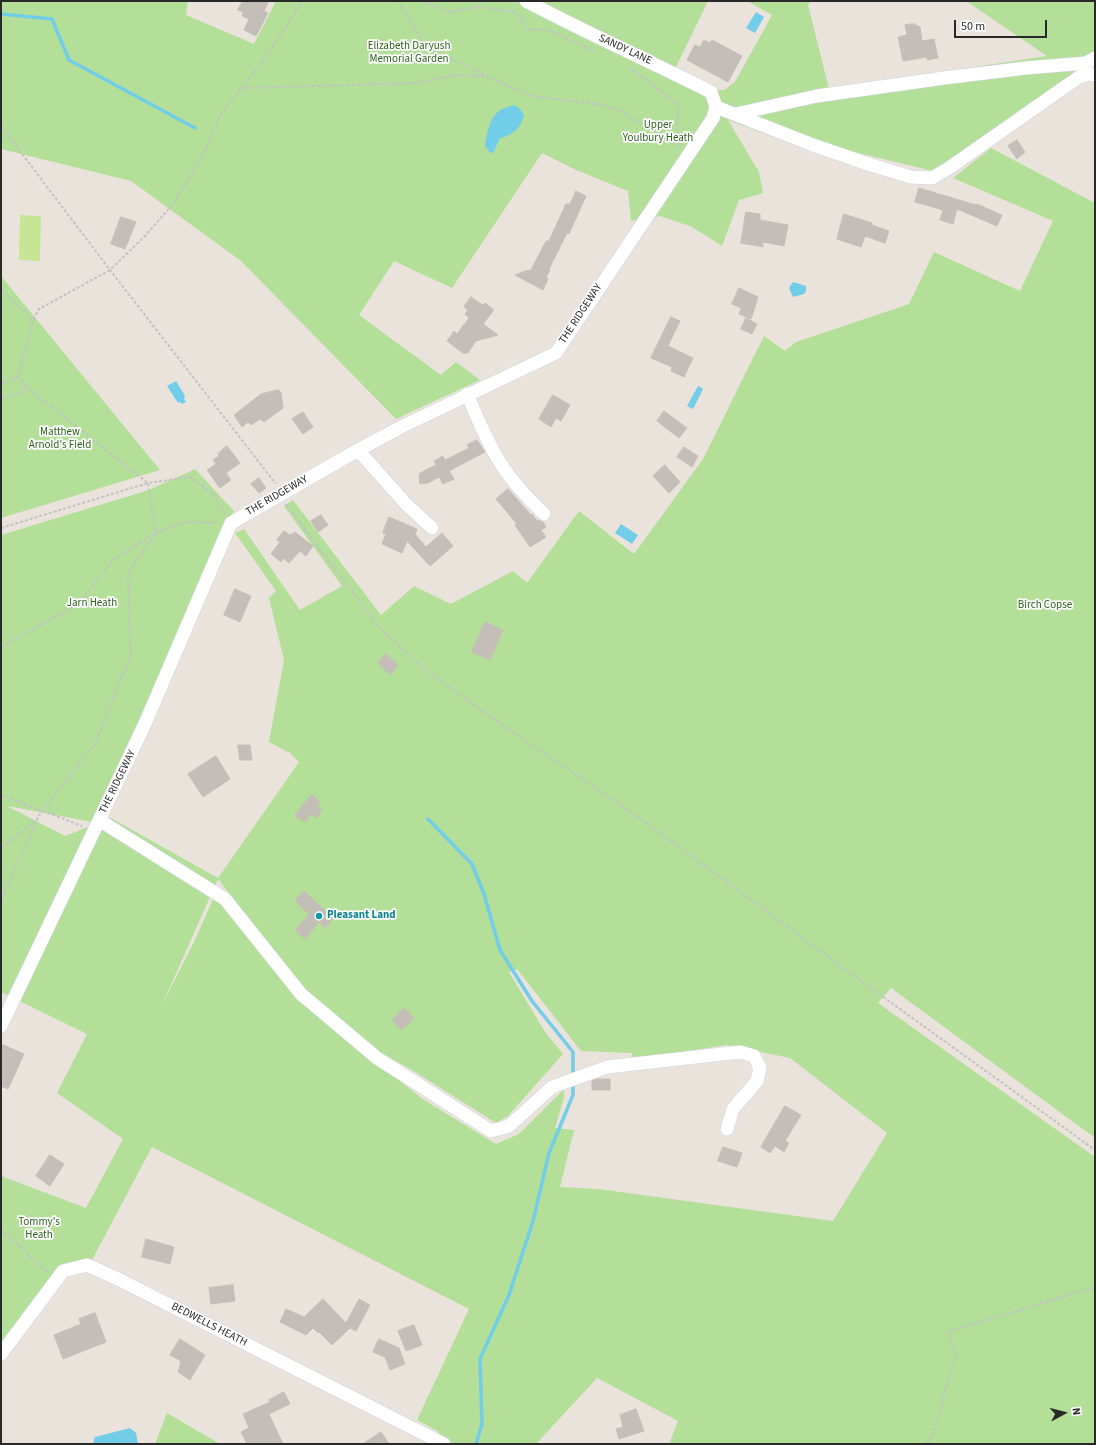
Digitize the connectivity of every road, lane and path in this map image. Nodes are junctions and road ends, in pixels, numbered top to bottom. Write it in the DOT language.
graph roads {
  1 [pos="303,1"];
  2 [pos="398,1"];
  3 [pos="425,1"];
  4 [pos="526,1"];
  5 [pos="597,52"];
  6 [pos="626,65"];
  7 [pos="1092,67"];
  8 [pos="486,76"];
  9 [pos="242,88"];
  10 [pos="716,107"];
  11 [pos="736,114"];
  12 [pos="1,126"];
  13 [pos="677,144"];
  14 [pos="690,152"];
  15 [pos="110,270"];
  16 [pos="1,290"];
  17 [pos="33,320"];
  18 [pos="20,376"];
  19 [pos="1,384"];
  20 [pos="26,387"];
  21 [pos="467,394"];
  22 [pos="1,400"];
  23 [pos="358,450"];
  24 [pos="148,483"];
  25 [pos="281,494"];
  26 [pos="544,514"];
  27 [pos="231,523"];
  28 [pos="1,528"];
  29 [pos="432,528"];
  30 [pos="156,533"];
  31 [pos="1,647"];
  32 [pos="1,795"];
  33 [pos="42,811"];
  34 [pos="36,821"];
  35 [pos="97,826"];
  36 [pos="1,848"];
  37 [pos="1,901"];
  38 [pos="1,1026"];
  39 [pos="727,1129"];
  40 [pos="1095,1150"];
  41 [pos="1,1229"];
  42 [pos="56,1280"];
  43 [pos="1095,1287"];
  44 [pos="1,1354"];
  45 [pos="444,1444"];
  46 [pos="927,1444"];
  1 -- 9 [label="path"];
  2 -- 8 [label="path"];
  3 -- 5 [label="path"];
  4 -- 10 [label="street, SANDY LANE"];
  6 -- 13 [label="path"];
  7 -- 11 [label="street"];
  7 -- 11 [label="street"];
  8 -- 9 [label="path"];
  8 -- 13 [label="path"];
  9 -- 15 [label="path"];
  10 -- 11 [label="street"];
  10 -- 14 [label="street, THE RIDGEWAY"];
  12 -- 15 [label="path"];
  13 -- 14 [label="path"];
  14 -- 21 [label="street, THE RIDGEWAY"];
  15 -- 17 [label="path"];
  15 -- 25 [label="path"];
  16 -- 17 [label="path"];
  17 -- 18 [label="path"];
  18 -- 19 [label="path"];
  18 -- 20 [label="path"];
  20 -- 22 [label="path"];
  20 -- 24 [label="path"];
  21 -- 23 [label="street, THE RIDGEWAY"];
  21 -- 26 [label="street"];
  23 -- 25 [label="street, THE RIDGEWAY"];
  23 -- 29 [label="street"];
  24 -- 27 [label="path"];
  24 -- 28 [label="path"];
  24 -- 30 [label="path"];
  25 -- 27 [label="street, THE RIDGEWAY"];
  25 -- 40 [label="path"];
  27 -- 30 [label="path"];
  27 -- 35 [label="street, THE RIDGEWAY"];
  30 -- 31 [label="path"];
  30 -- 33 [label="path"];
  32 -- 33 [label="path"];
  33 -- 34 [label="path"];
  33 -- 35 [label="path"];
  34 -- 36 [label="path"];
  34 -- 37 [label="path"];
  35 -- 38 [label="street, THE RIDGEWAY"];
  35 -- 39 [label="street"];
  41 -- 42 [label="path"];
  42 -- 44 [label="street, BEDWELLS HEATH"];
  42 -- 45 [label="street, BEDWELLS HEATH"];
  43 -- 46 [label="path"];
}
